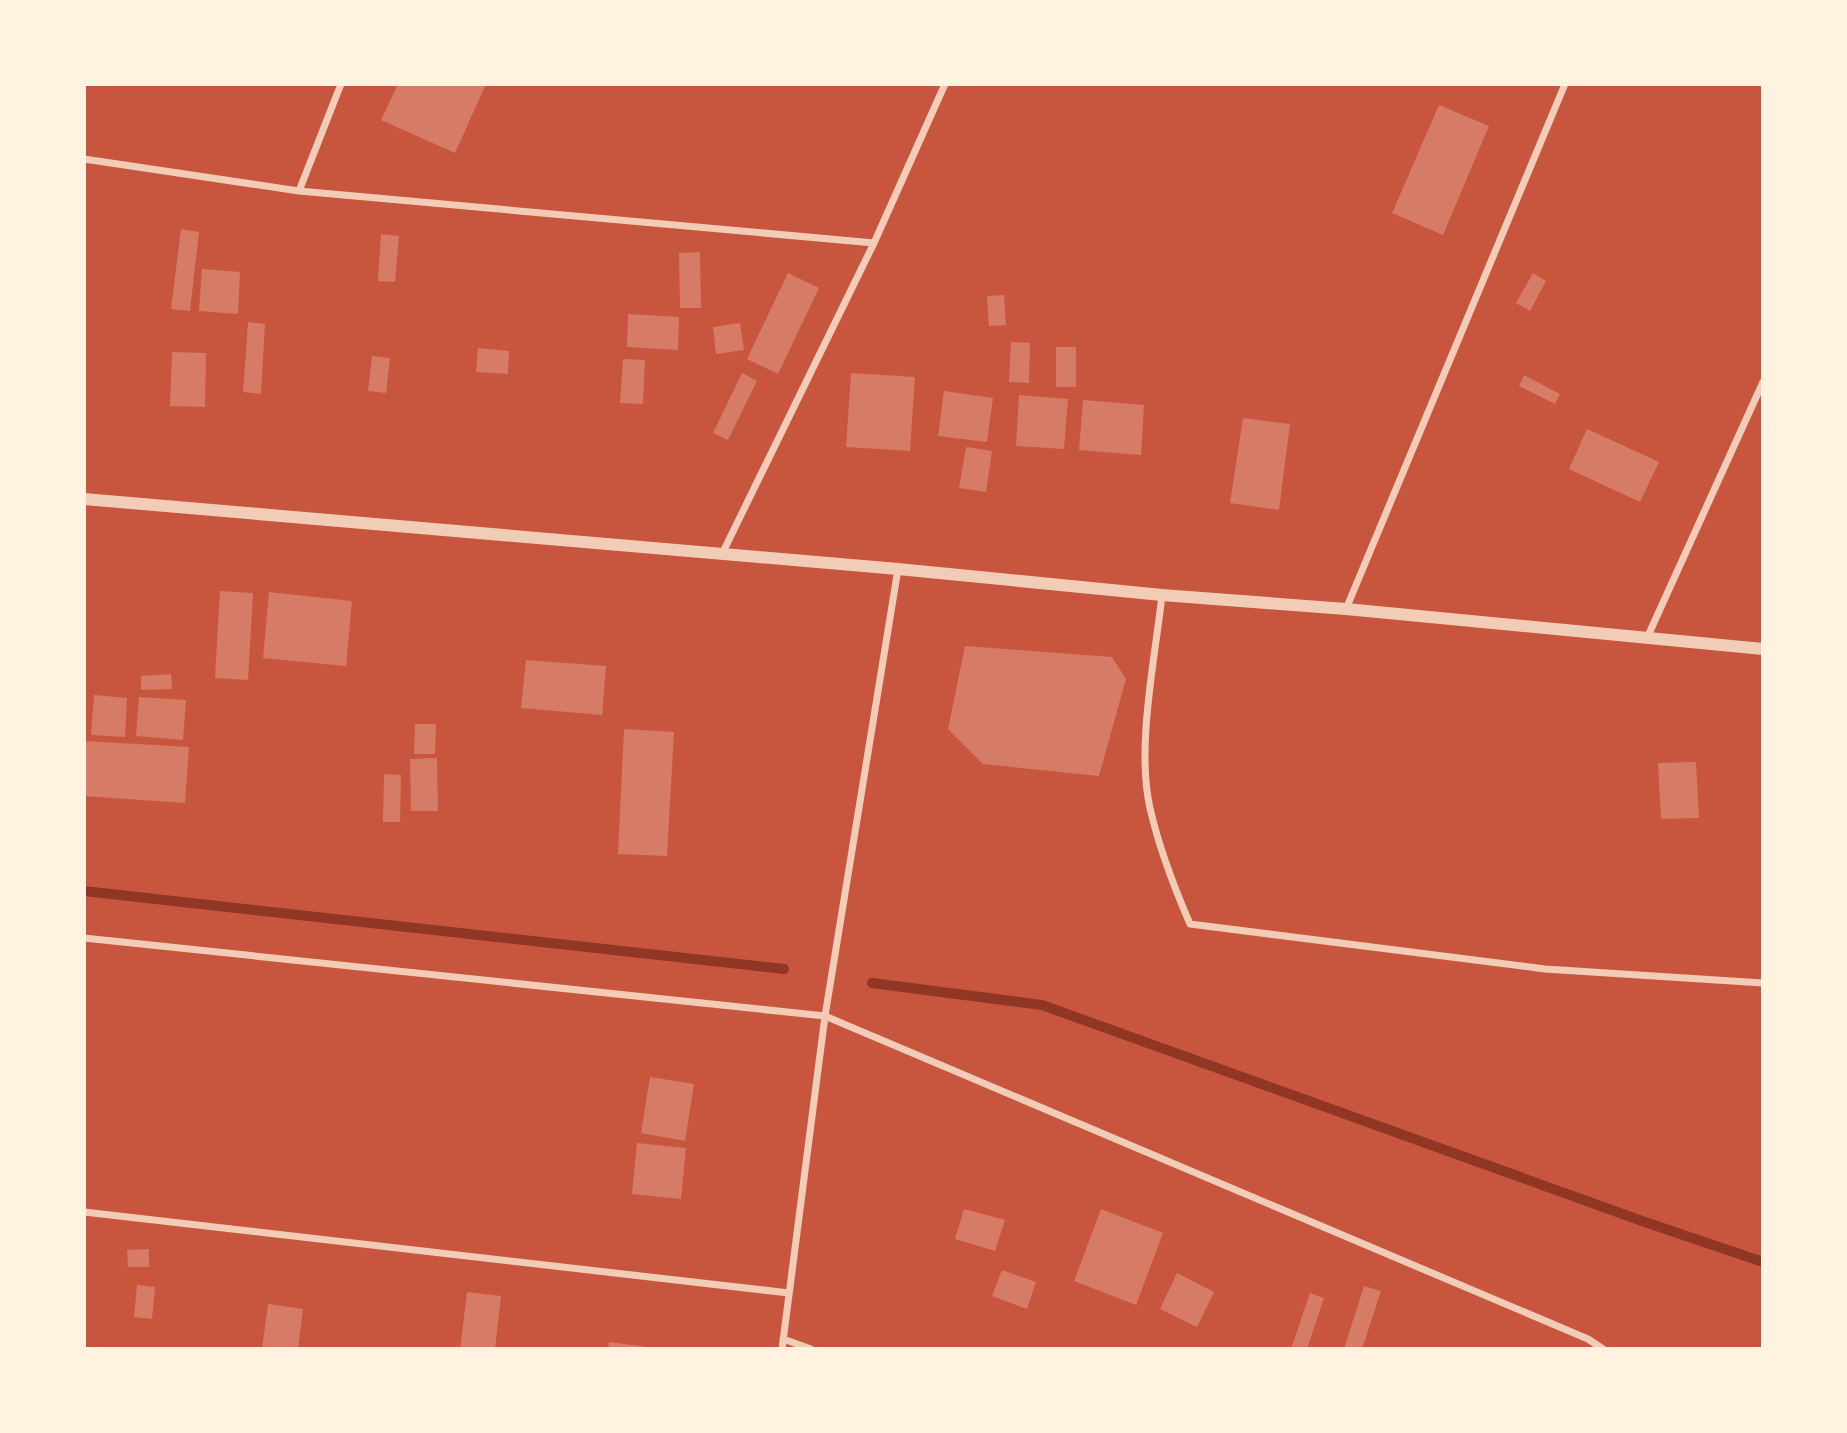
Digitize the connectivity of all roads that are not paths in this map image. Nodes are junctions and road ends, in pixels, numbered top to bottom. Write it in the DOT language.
graph roads {
  1 [pos="341,84"];
  2 [pos="945,84"];
  3 [pos="1565,84"];
  4 [pos="84,159"];
  5 [pos="299,191"];
  6 [pos="874,243"];
  7 [pos="1763,382"];
  8 [pos="84,499"];
  9 [pos="722,555"];
  10 [pos="898,569"];
  11 [pos="1162,595"];
  12 [pos="1346,609"];
  13 [pos="1647,639"];
  14 [pos="1763,649"];
  15 [pos="84,938"];
  16 [pos="1763,983"];
  17 [pos="825,1016"];
  18 [pos="84,1212"];
  19 [pos="789,1293"];
  20 [pos="783,1339"];
  21 [pos="782,1349"];
  22 [pos="811,1349"];
  23 [pos="1603,1349"];
  1 -- 5 [label="street"];
  2 -- 6 [label="street"];
  3 -- 12 [label="street"];
  4 -- 5 [label="street"];
  5 -- 6 [label="street"];
  6 -- 9 [label="street"];
  7 -- 13 [label="street"];
  8 -- 9 [label="street"];
  9 -- 10 [label="street"];
  10 -- 11 [label="street"];
  10 -- 17 [label="street"];
  11 -- 12 [label="street"];
  11 -- 16 [label="street"];
  12 -- 13 [label="street"];
  13 -- 14 [label="street"];
  15 -- 17 [label="street"];
  17 -- 19 [label="street"];
  17 -- 23 [label="street"];
  18 -- 19 [label="street"];
  19 -- 20 [label="street"];
  20 -- 21 [label="street"];
  20 -- 22 [label="street"];
}
